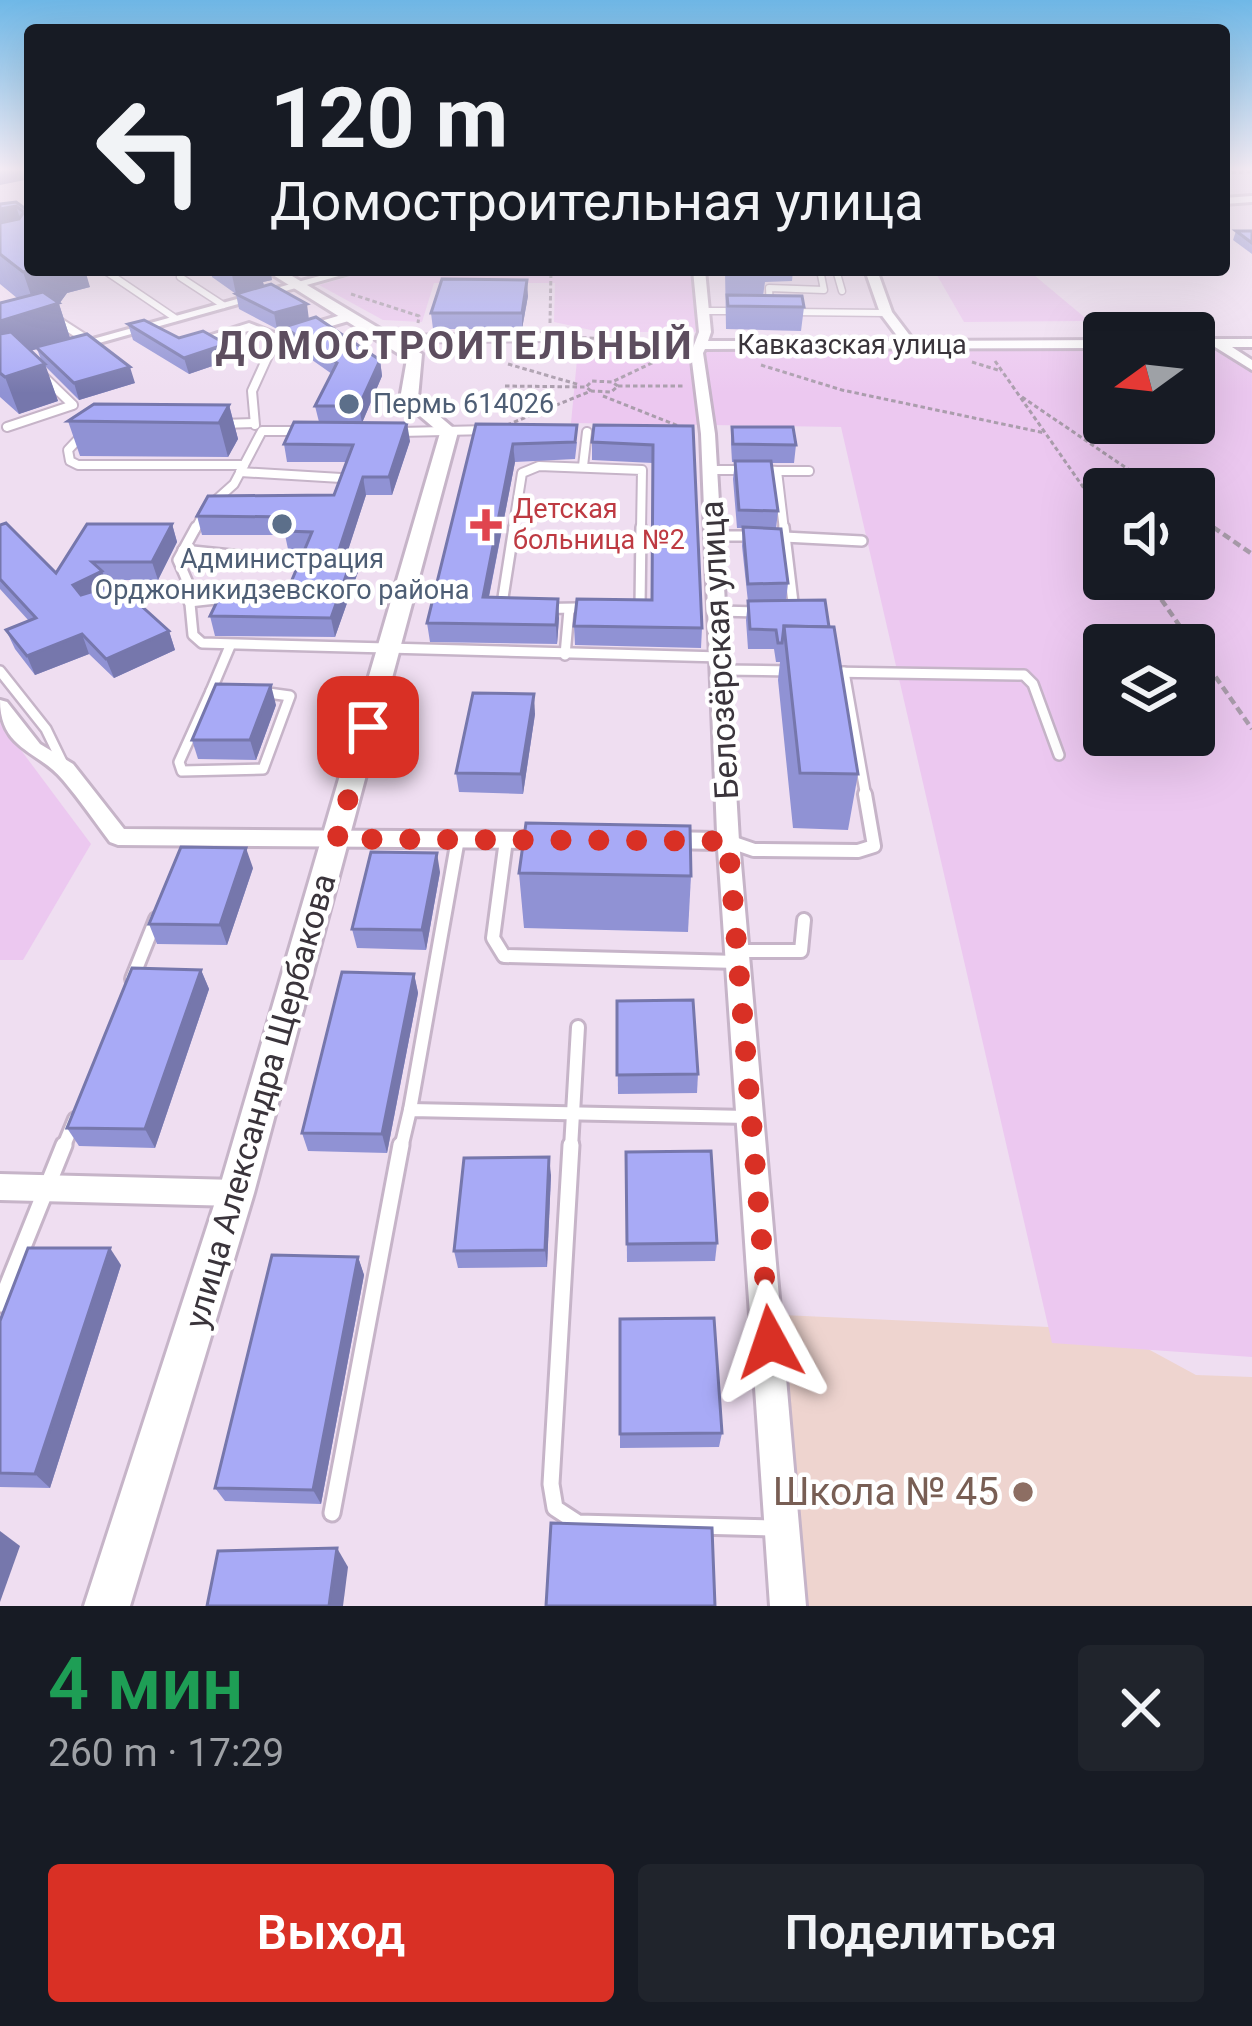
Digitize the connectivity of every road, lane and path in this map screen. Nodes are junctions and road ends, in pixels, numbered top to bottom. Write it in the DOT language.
graph roads {
  1 [pos="113,276"];
  2 [pos="286,276"];
  3 [pos="330,276"];
  4 [pos="551,276"];
  5 [pos="700,276"];
  6 [pos="821,276"];
  7 [pos="838,276"];
  8 [pos="873,276"];
  9 [pos="180,277"];
  10 [pos="303,283"];
  11 [pos="842,291"];
  12 [pos="223,305"];
  13 [pos="703,310"];
  14 [pos="741,311"];
  15 [pos="886,313"];
  16 [pos="348,317"];
  17 [pos="175,318"];
  18 [pos="37,324"];
  19 [pos="149,325"];
  20 [pos="418,328"];
  21 [pos="551,337"];
  22 [pos="276,338"];
  23 [pos="385,339"];
  24 [pos="89,341"];
  25 [pos="697,343"];
  26 [pos="1218,343"];
  27 [pos="1252,343"];
  28 [pos="1083,344"];
  29 [pos="910,345"];
  30 [pos="1043,345"];
  31 [pos="47,353"];
  32 [pos="508,364"];
  33 [pos="760,364"];
  34 [pos="1252,366"];
  35 [pos="36,369"];
  36 [pos="615,384"];
  37 [pos="505,386"];
  38 [pos="702,386"];
  39 [pos="588,389"];
  40 [pos="1018,394"];
  41 [pos="210,424"];
  42 [pos="2,426"];
  43 [pos="258,427"];
  44 [pos="93,429"];
  45 [pos="496,430"];
  46 [pos="327,431"];
  47 [pos="564,431"];
  48 [pos="392,432"];
  49 [pos="449,432"];
  50 [pos="587,432"];
  51 [pos="609,432"];
  52 [pos="703,434"];
  53 [pos="1045,434"];
  54 [pos="584,466"];
  55 [pos="1126,468"];
  56 [pos="242,469"];
  57 [pos="711,470"];
  58 [pos="777,471"];
  59 [pos="809,471"];
  60 [pos="340,478"];
  61 [pos="1083,487"];
  62 [pos="1215,528"];
  63 [pos="714,536"];
  64 [pos="786,537"];
  65 [pos="862,541"];
  66 [pos="183,550"];
  67 [pos="1252,554"];
  68 [pos="272,559"];
  69 [pos="189,589"];
  70 [pos="246,597"];
  71 [pos="108,599"];
  72 [pos="190,602"];
  73 [pos="569,610"];
  74 [pos="719,611"];
  75 [pos="764,612"];
  76 [pos="786,613"];
  77 [pos="230,646"];
  78 [pos="388,652"];
  79 [pos="565,655"];
  80 [pos="722,663"];
  81 [pos="0,671"];
  82 [pos="803,671"];
  83 [pos="824,672"];
  84 [pos="844,672"];
  85 [pos="1215,675"];
  86 [pos="211,691"];
  87 [pos="1,710"];
  88 [pos="1252,729"];
  89 [pos="1059,755"];
  90 [pos="66,769"];
  91 [pos="337,839"];
  92 [pos="458,839"];
  93 [pos="506,839"];
  94 [pos="573,840"];
  95 [pos="639,840"];
  96 [pos="728,841"];
  97 [pos="162,903"];
  98 [pos="804,920"];
  99 [pos="738,956"];
  100 [pos="127,991"];
  101 [pos="578,1027"];
  102 [pos="82,1100"];
  103 [pos="410,1110"];
  104 [pos="573,1114"];
  105 [pos="751,1117"];
  106 [pos="0,1187"];
  107 [pos="47,1188"];
  108 [pos="236,1193"];
  109 [pos="0,1304"];
  110 [pos="332,1513"];
  111 [pos="783,1528"];
  112 [pos="107,1606"];
  113 [pos="788,1606"];
  1 -- 17 [label="lane"];
  2 -- 10 [label="street"];
  3 -- 10 [label="street"];
  4 -- 21 [label="path"];
  5 -- 13 [label="street, Белозёрская улица"];
  6 -- 15 [label="lane"];
  7 -- 11 [label="lane"];
  8 -- 15 [label="street"];
  9 -- 12 [label="lane"];
  10 -- 12 [label="street"];
  10 -- 16 [label="street"];
  10 -- 20 [label="path"];
  12 -- 17 [label="street"];
  13 -- 14 [label="lane"];
  13 -- 25 [label="street, Белозёрская улица"];
  15 -- 29 [label="street"];
  16 -- 22 [label="street"];
  16 -- 23 [label="street"];
  17 -- 19 [label="street"];
  18 -- 24 [label="lane"];
  19 -- 22 [label="street"];
  19 -- 24 [label="street"];
  21 -- 23 [label="lane"];
  21 -- 25 [label="path, Кавказская улица"];
  22 -- 43 [label="lane"];
  23 -- 49 [label="street"];
  24 -- 31 [label="street"];
  25 -- 29 [label="street, Кавказская улица"];
  25 -- 36 [label="path"];
  25 -- 38 [label="street, Белозёрская улица"];
  26 -- 27 [label="street"];
  26 -- 34 [label="street"];
  28 -- 30 [label="street, Кавказская улица"];
  29 -- 30 [label="street, Кавказская улица"];
  30 -- 40 [label="path"];
  32 -- 39 [label="path"];
  33 -- 53 [label="path"];
  35 -- 42 [label="lane"];
  36 -- 38 [label="path"];
  36 -- 39 [label="path"];
  36 -- 39 [label="path"];
  37 -- 39 [label="path"];
  38 -- 52 [label="street, Белозёрская улица"];
  39 -- 45 [label="path"];
  39 -- 52 [label="path"];
  40 -- 53 [label="path"];
  40 -- 55 [label="path"];
  41 -- 43 [label="lane"];
  43 -- 46 [label="lane"];
  43 -- 56 [label="lane"];
  44 -- 56 [label="lane"];
  45 -- 49 [label="lane"];
  47 -- 50 [label="lane"];
  48 -- 49 [label="lane"];
  49 -- 78 [label="street, улица Александра Щербакова"];
  50 -- 51 [label="lane"];
  50 -- 54 [label="lane"];
  52 -- 57 [label="street, Белозёрская улица"];
  53 -- 61 [label="path"];
  54 -- 73 [label="lane"];
  54 -- 73 [label="lane"];
  56 -- 60 [label="lane"];
  56 -- 66 [label="lane"];
  57 -- 58 [label="lane"];
  57 -- 63 [label="street, Белозёрская улица"];
  58 -- 59 [label="lane"];
  58 -- 64 [label="lane"];
  62 -- 67 [label="path"];
  63 -- 64 [label="lane"];
  63 -- 74 [label="street, Белозёрская улица"];
  64 -- 65 [label="lane"];
  64 -- 76 [label="lane"];
  66 -- 68 [label="lane"];
  66 -- 69 [label="lane"];
  69 -- 71 [label="lane"];
  69 -- 72 [label="lane"];
  70 -- 72 [label="lane"];
  72 -- 77 [label="lane"];
  73 -- 79 [label="lane"];
  74 -- 75 [label="lane"];
  74 -- 80 [label="street, Белозёрская улица"];
  77 -- 78 [label="lane"];
  77 -- 86 [label="lane"];
  78 -- 79 [label="lane"];
  78 -- 91 [label="street, улица Александра Щербакова"];
  79 -- 80 [label="lane"];
  80 -- 82 [label="lane"];
  80 -- 96 [label="street, Белозёрская улица"];
  81 -- 90 [label="lane"];
  83 -- 84 [label="lane"];
  84 -- 89 [label="lane"];
  84 -- 96 [label="lane"];
  85 -- 88 [label="path"];
  86 -- 86 [label="lane"];
  87 -- 90 [label="street"];
  90 -- 91 [label="street"];
  91 -- 92 [label="street"];
  91 -- 108 [label="street, улица Александра Щербакова"];
  92 -- 93 [label="street"];
  92 -- 103 [label="lane"];
  93 -- 94 [label="street"];
  93 -- 99 [label="lane"];
  95 -- 96 [label="street"];
  96 -- 99 [label="street, Белозёрская улица"];
  97 -- 100 [label="lane"];
  98 -- 99 [label="lane"];
  99 -- 105 [label="street, Белозёрская улица"];
  101 -- 104 [label="lane"];
  102 -- 107 [label="lane"];
  103 -- 104 [label="lane"];
  103 -- 110 [label="lane"];
  104 -- 105 [label="lane"];
  104 -- 111 [label="lane"];
  105 -- 111 [label="street, Белозёрская улица"];
  106 -- 107 [label="street"];
  107 -- 108 [label="street"];
  107 -- 109 [label="lane"];
  108 -- 112 [label="street, улица Александра Щербакова"];
  111 -- 113 [label="street, Белозёрская улица"];
}
